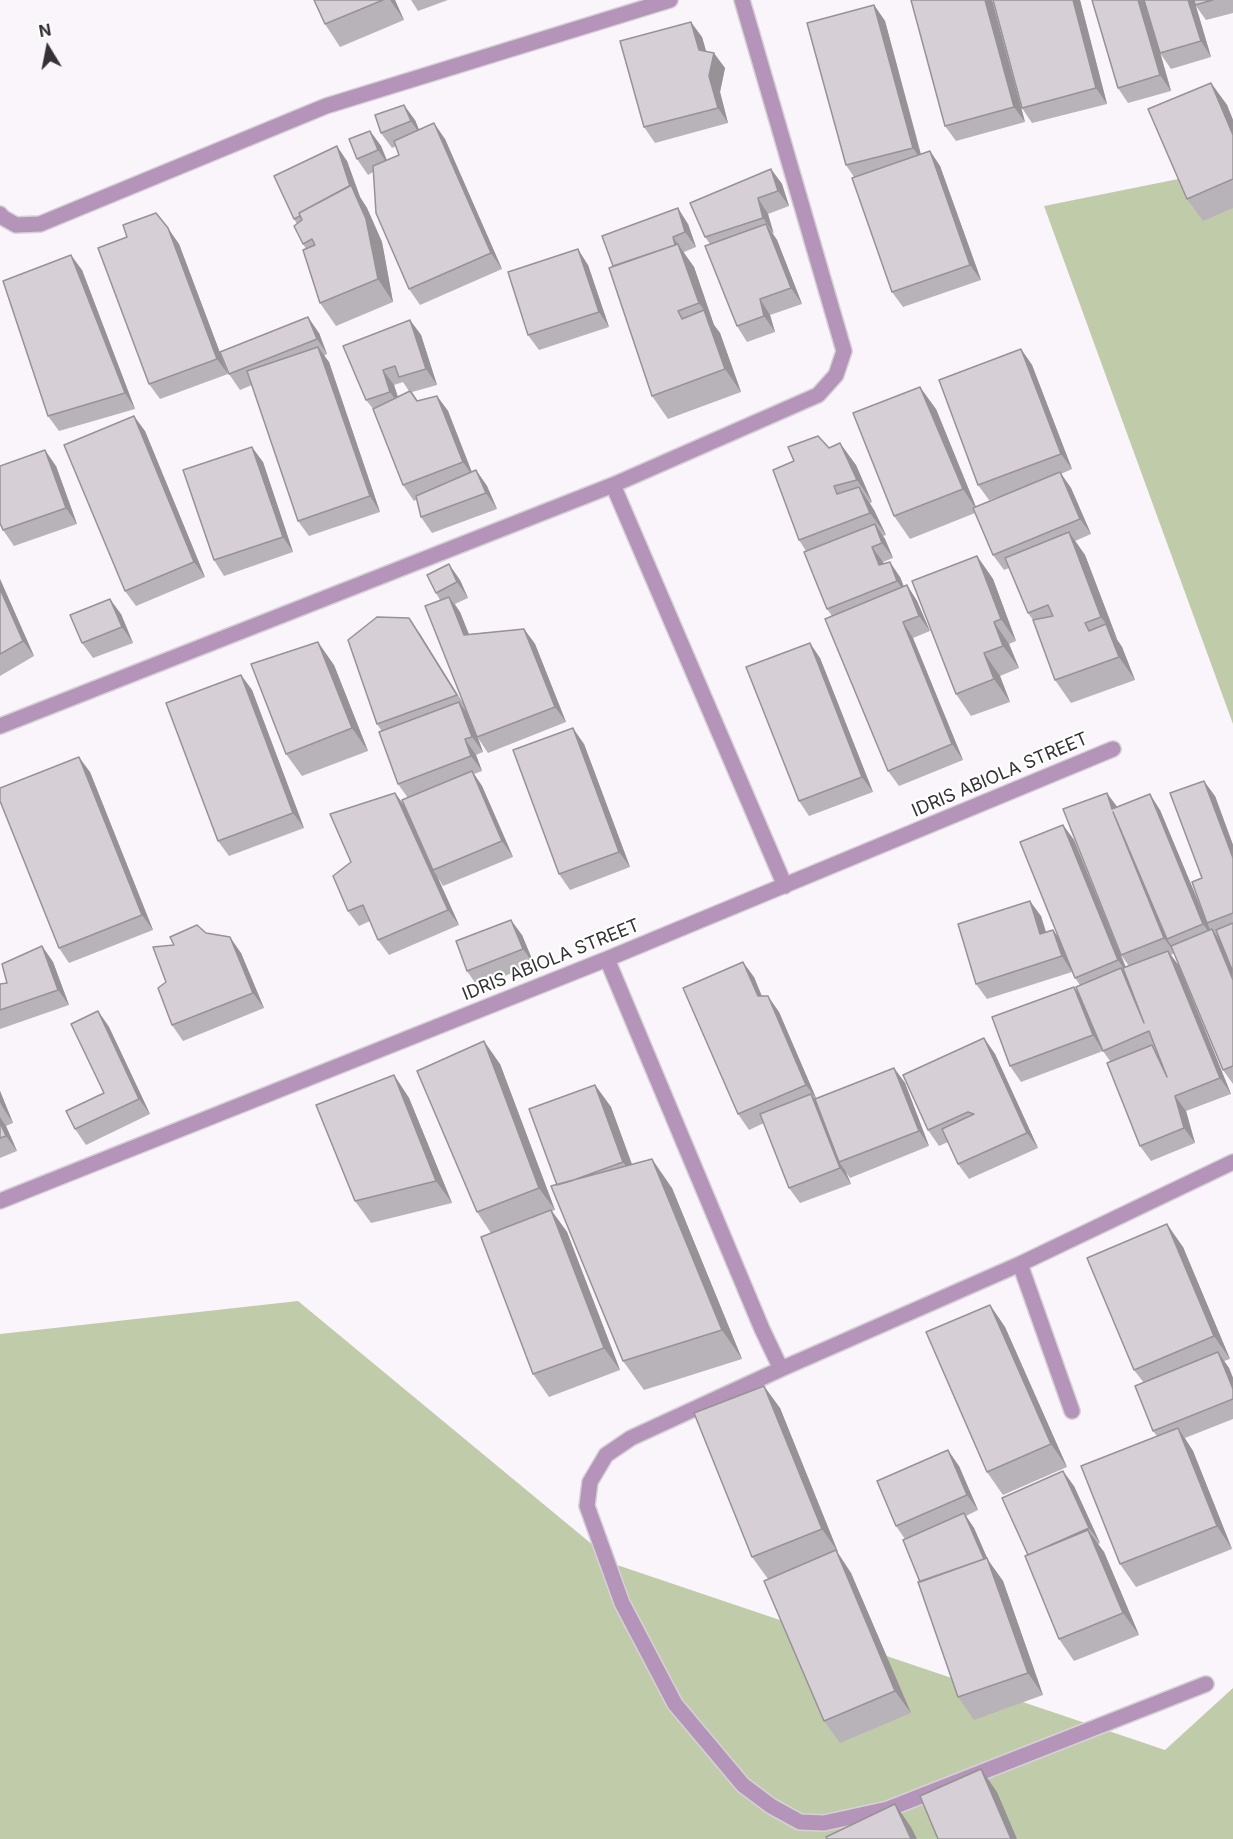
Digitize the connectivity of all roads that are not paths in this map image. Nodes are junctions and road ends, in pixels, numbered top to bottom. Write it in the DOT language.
graph roads {
  1 [pos="670,0"];
  2 [pos="742,0"];
  3 [pos="0,214"];
  4 [pos="613,485"];
  5 [pos="0,726"];
  6 [pos="1113,749"];
  7 [pos="785,886"];
  8 [pos="607,959"];
  9 [pos="1233,1162"];
  10 [pos="0,1201"];
  11 [pos="1020,1264"];
  12 [pos="781,1369"];
  13 [pos="1072,1412"];
  14 [pos="1206,1684"];
  1 -- 3 [label="street"];
  2 -- 4 [label="street"];
  4 -- 5 [label="street"];
  4 -- 7 [label="street"];
  6 -- 7 [label="street, IDRIS ABIOLA STREET"];
  7 -- 8 [label="street, IDRIS ABIOLA STREET"];
  8 -- 10 [label="street, IDRIS ABIOLA STREET"];
  8 -- 12 [label="street"];
  9 -- 11 [label="street"];
  11 -- 12 [label="street"];
  11 -- 13 [label="street"];
  12 -- 14 [label="street"];
}
